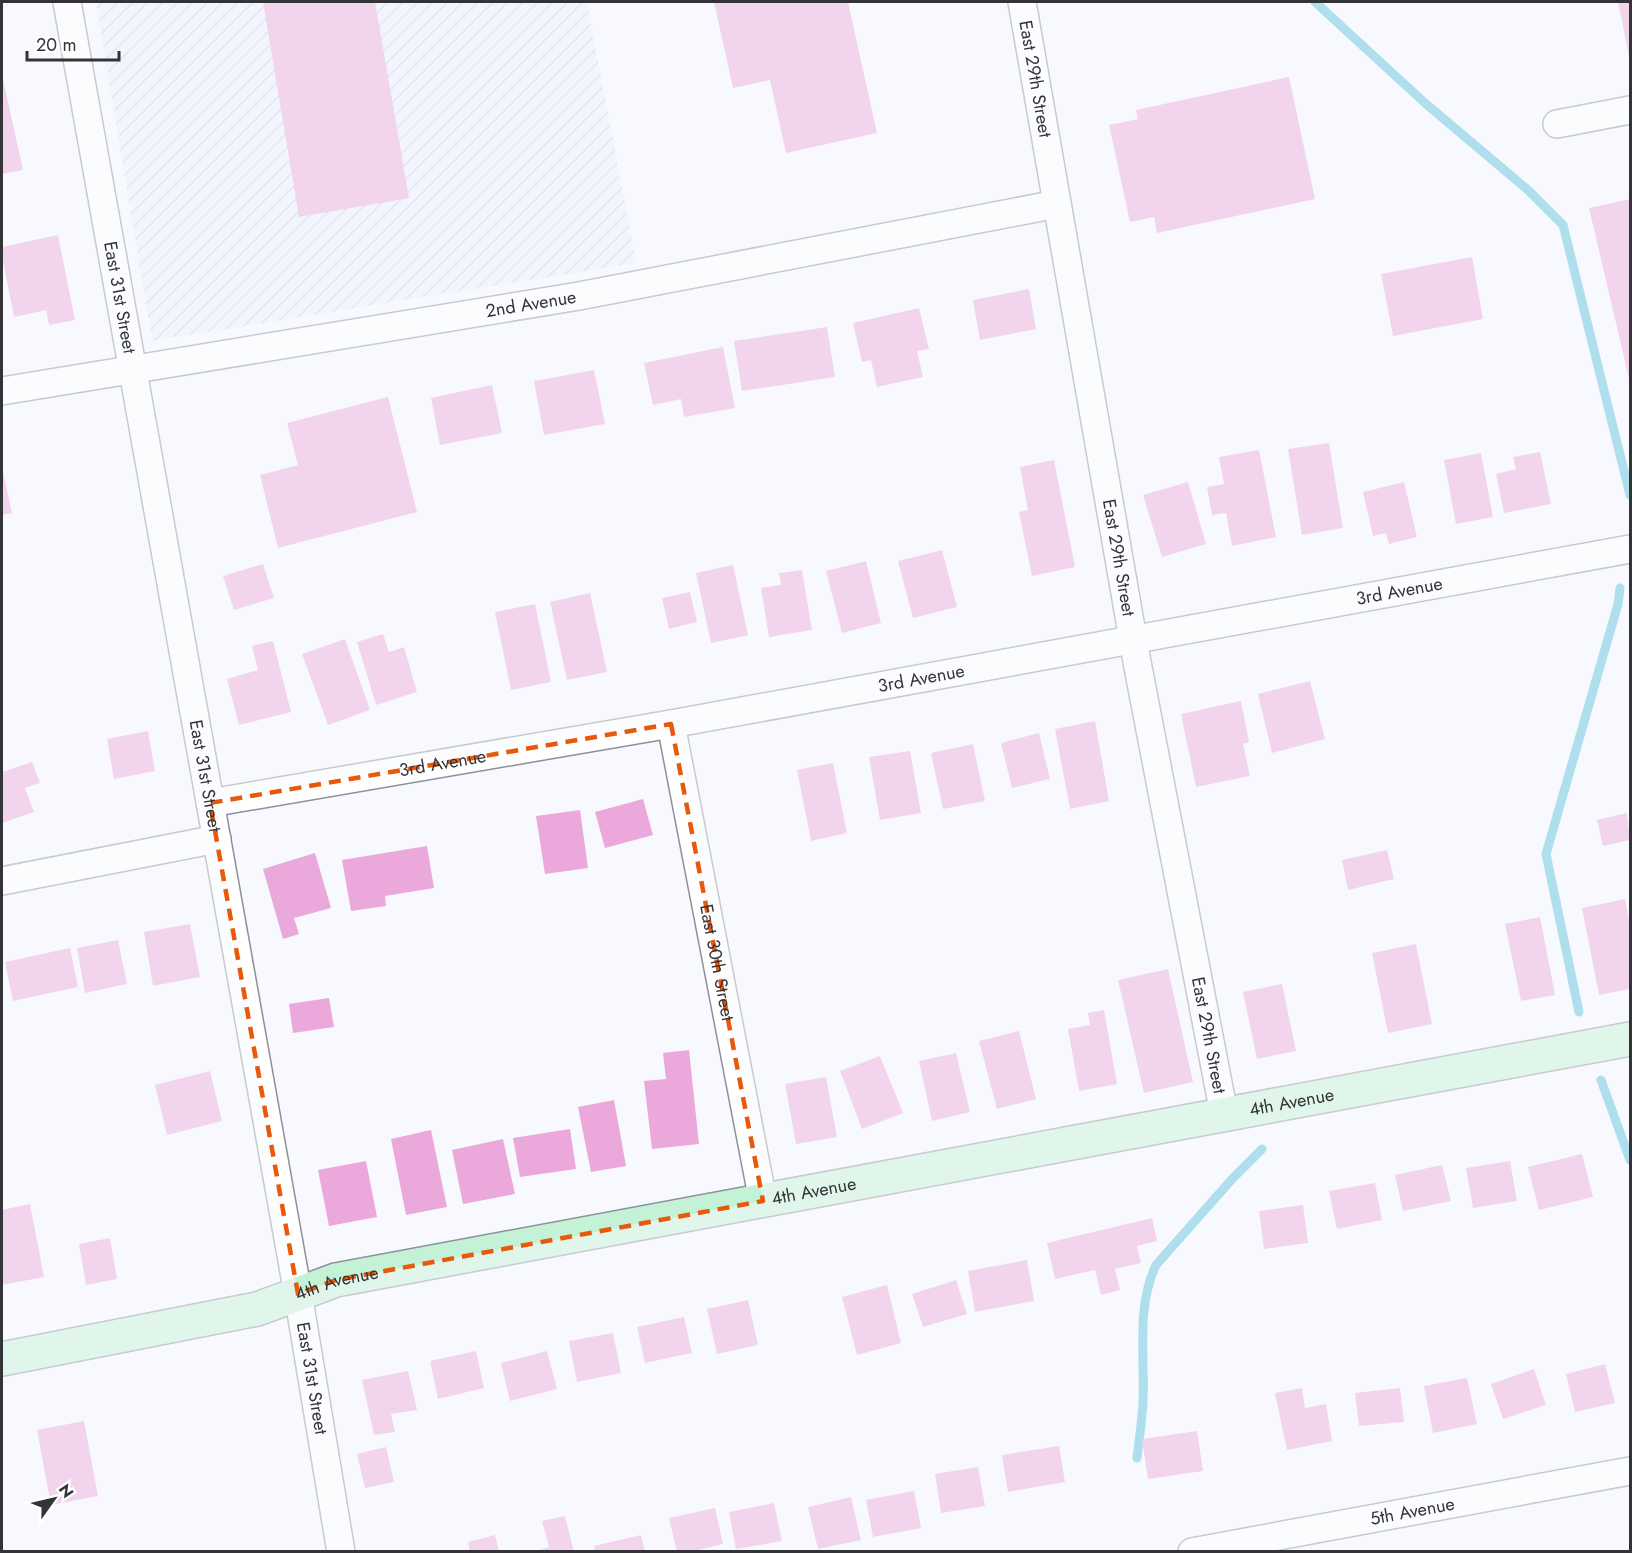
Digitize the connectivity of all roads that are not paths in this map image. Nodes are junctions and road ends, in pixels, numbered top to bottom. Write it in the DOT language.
graph roads {
  1 [pos="67,2"];
  2 [pos="1022,2"];
  3 [pos="1630,110"];
  4 [pos="1557,124"];
  5 [pos="1057,204"];
  6 [pos="132,369"];
  7 [pos="2,391"];
  8 [pos="1630,549"];
  9 [pos="1133,641"];
  10 [pos="671,724"];
  11 [pos="210,803"];
  12 [pos="217,839"];
  13 [pos="2,881"];
  14 [pos="1630,1038"];
  15 [pos="1224,1114"];
  16 [pos="763,1201"];
  17 [pos="298,1294"];
  18 [pos="2,1359"];
  19 [pos="1630,1471"];
  20 [pos="341,1551"];
  21 [pos="1192,1551"];
  1 -- 6 [label="street, East 31st Street"];
  2 -- 5 [label="street, East 29th Street"];
  3 -- 4 [label="street"];
  5 -- 6 [label="street, 2nd Avenue"];
  5 -- 9 [label="street, East 29th Street"];
  6 -- 7 [label="street, 2nd Avenue"];
  6 -- 11 [label="street, East 31st Street"];
  8 -- 9 [label="street, 3rd Avenue"];
  9 -- 10 [label="street, 3rd Avenue"];
  9 -- 15 [label="street, East 29th Street"];
  10 -- 11 [label="street, 3rd Avenue"];
  10 -- 16 [label="street, East 30th Street"];
  11 -- 12 [label="street, East 31st Street"];
  12 -- 13 [label="street"];
  12 -- 17 [label="street, East 31st Street"];
  14 -- 15 [label="main road, 4th Avenue"];
  15 -- 16 [label="main road, 4th Avenue"];
  16 -- 17 [label="main road, 4th Avenue"];
  17 -- 18 [label="main road, 4th Avenue"];
  17 -- 20 [label="street, East 31st Street"];
  19 -- 21 [label="street, 5th Avenue"];
}
